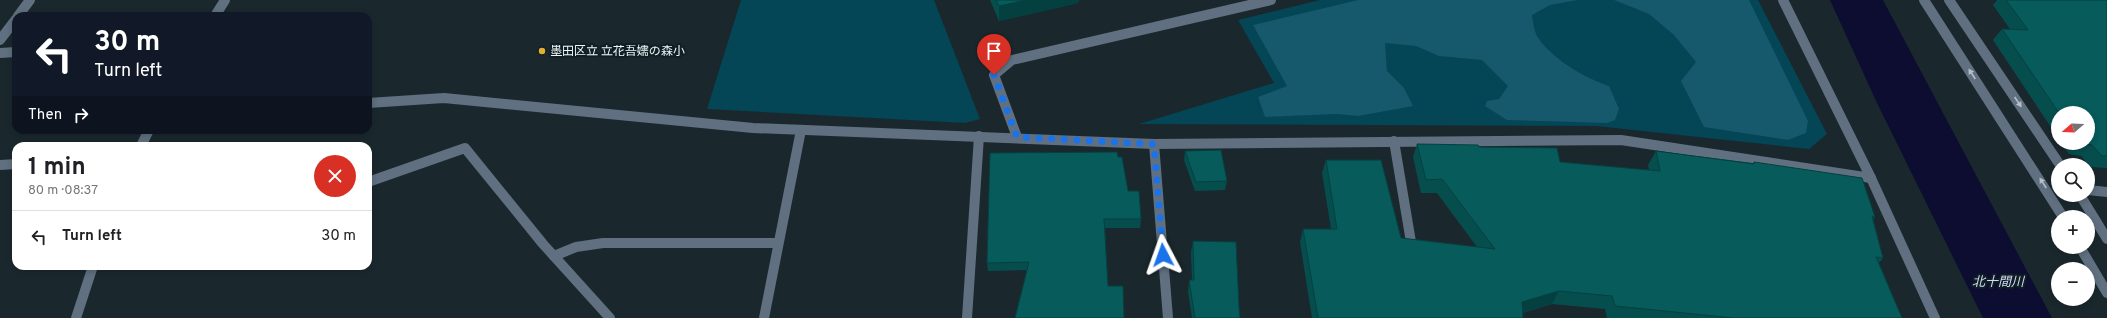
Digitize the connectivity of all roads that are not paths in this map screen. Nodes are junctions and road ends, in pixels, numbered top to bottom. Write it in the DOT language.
graph roads {
  1 [pos="30,0"];
  2 [pos="225,0"];
  3 [pos="1271,0"];
  4 [pos="1783,0"];
  5 [pos="1924,0"];
  6 [pos="1949,0"];
  7 [pos="21,12"];
  8 [pos="218,12"];
  9 [pos="12,24"];
  10 [pos="0,40"];
  11 [pos="12,52"];
  12 [pos="0,53"];
  13 [pos="372,103"];
  14 [pos="801,130"];
  15 [pos="979,136"];
  16 [pos="1017,137"];
  17 [pos="1394,141"];
  18 [pos="1154,144"];
  19 [pos="2055,158"];
  20 [pos="12,164"];
  21 [pos="0,165"];
  22 [pos="1871,178"];
  23 [pos="372,181"];
  24 [pos="2095,191"];
  25 [pos="2107,192"];
  26 [pos="2084,202"];
  27 [pos="2059,210"];
  28 [pos="2107,239"];
  29 [pos="1411,242"];
  30 [pos="778,243"];
  31 [pos="2084,254"];
  32 [pos="554,256"];
  33 [pos="92,270"];
  34 [pos="2107,294"];
  35 [pos="76,318"];
  36 [pos="610,318"];
  37 [pos="764,318"];
  38 [pos="967,318"];
  39 [pos="1168,318"];
  40 [pos="1935,318"];
  1 -- 7 [label="street"];
  2 -- 8 [label="street"];
  3 -- 16 [label="street"];
  4 -- 22 [label="street"];
  27 -- 5 [label="street, one-way"];
  6 -- 19 [label="street, one-way"];
  9 -- 10 [label="street"];
  11 -- 12 [label="street"];
  13 -- 14 [label="street"];
  14 -- 15 [label="street"];
  14 -- 30 [label="street"];
  15 -- 16 [label="street"];
  15 -- 38 [label="street"];
  16 -- 18 [label="street"];
  17 -- 18 [label="street"];
  17 -- 22 [label="street"];
  17 -- 29 [label="street"];
  18 -- 39 [label="street"];
  20 -- 21 [label="street"];
  22 -- 40 [label="street"];
  23 -- 32 [label="street"];
  24 -- 25 [label="street"];
  26 -- 28 [label="street"];
  30 -- 32 [label="street"];
  30 -- 37 [label="street"];
  31 -- 34 [label="street"];
  32 -- 36 [label="street"];
  33 -- 35 [label="street"];
}
